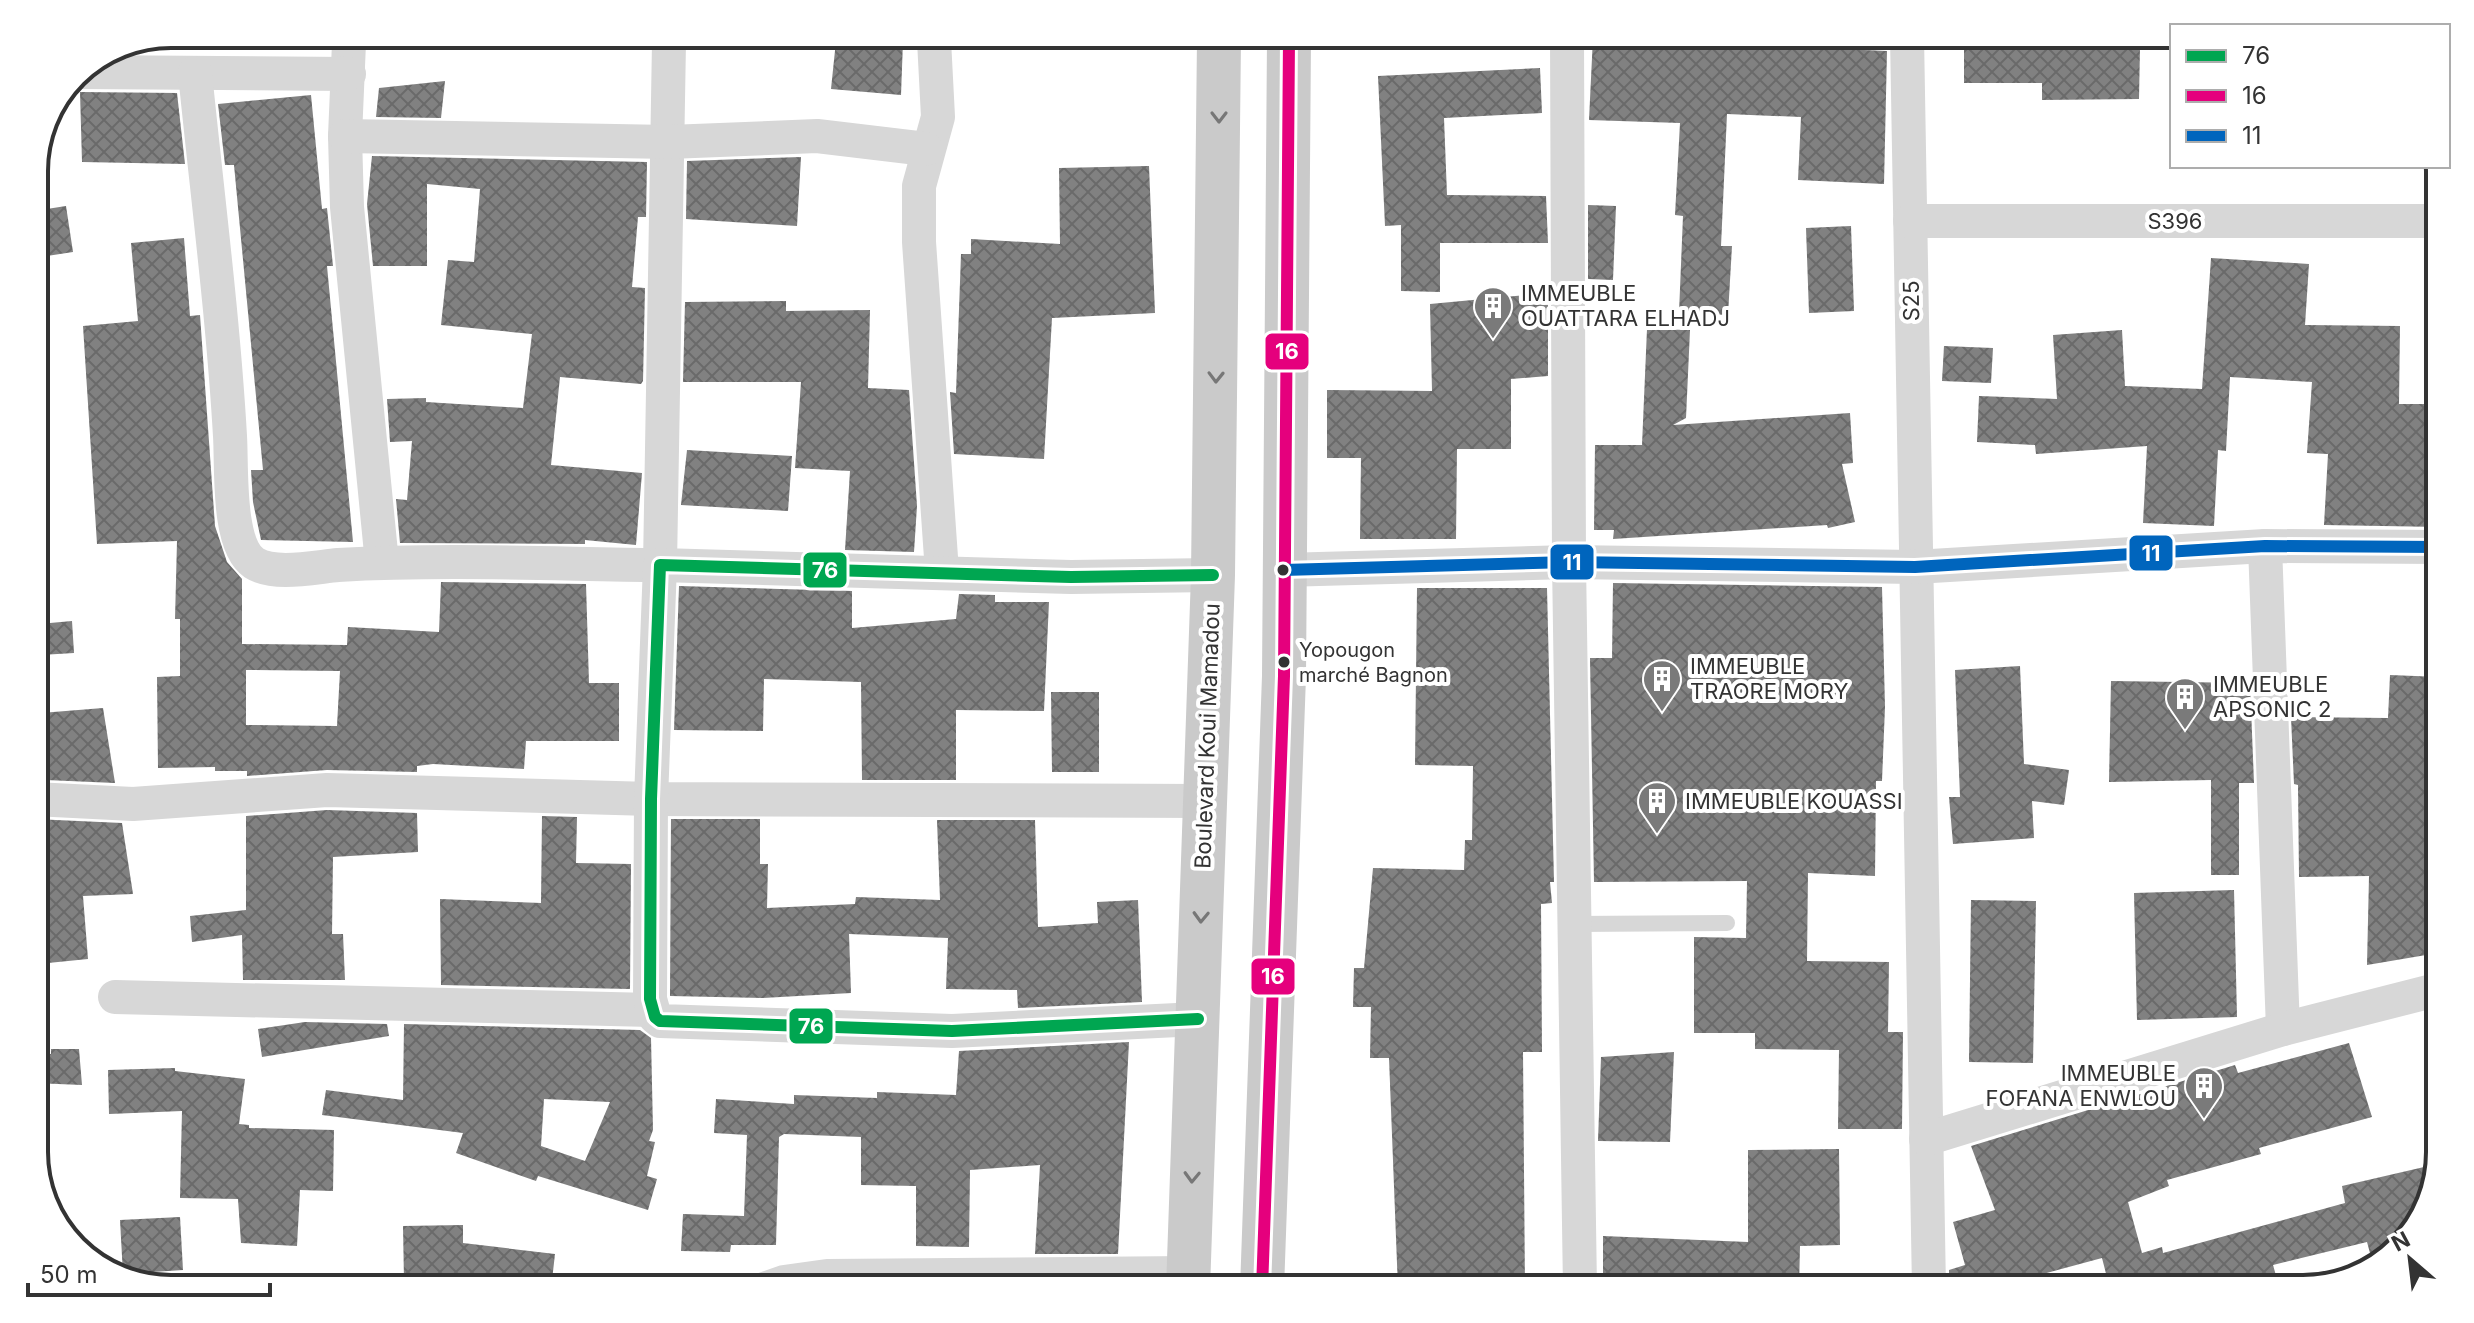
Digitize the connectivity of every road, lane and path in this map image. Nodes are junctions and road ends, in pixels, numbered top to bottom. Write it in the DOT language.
graph roads {
  1 [pos="669,48"];
  2 [pos="934,48"];
  3 [pos="1219,48"];
  4 [pos="1289,48"];
  5 [pos="1567,48"];
  6 [pos="1907,48"];
  7 [pos="349,58"];
  8 [pos="98,72"];
  9 [pos="195,73"];
  10 [pos="345,136"];
  11 [pos="669,142"];
  12 [pos="926,149"];
  13 [pos="1910,221"];
  14 [pos="2426,221"];
  15 [pos="2265,546"];
  16 [pos="2426,547"];
  17 [pos="1569,562"];
  18 [pos="382,563"];
  19 [pos="660,565"];
  20 [pos="1915,567"];
  21 [pos="1283,570"];
  22 [pos="942,572"];
  23 [pos="1213,575"];
  24 [pos="651,799"];
  25 [pos="48,800"];
  26 [pos="1204,801"];
  27 [pos="1727,923"];
  28 [pos="1574,924"];
  29 [pos="2426,993"];
  30 [pos="115,997"];
  31 [pos="652,1010"];
  32 [pos="1198,1019"];
  33 [pos="2283,1029"];
  34 [pos="1926,1139"];
  35 [pos="1188,1275"];
  36 [pos="1263,1275"];
  37 [pos="1580,1275"];
  38 [pos="1929,1275"];
  1 -- 11 [label="street"];
  2 -- 12 [label="street"];
  3 -- 23 [label="main road, Boulevard Koui Mamadou, one-way"];
  4 -- 21 [label="main road"];
  5 -- 17 [label="street"];
  6 -- 13 [label="street, S25"];
  7 -- 9 [label="street"];
  7 -- 10 [label="street"];
  8 -- 9 [label="street"];
  9 -- 18 [label="street"];
  10 -- 11 [label="street"];
  10 -- 18 [label="street"];
  11 -- 12 [label="street"];
  11 -- 19 [label="street"];
  12 -- 22 [label="street"];
  13 -- 14 [label="street, S396"];
  13 -- 20 [label="street, S25"];
  15 -- 16 [label="street"];
  15 -- 20 [label="street"];
  15 -- 33 [label="street"];
  17 -- 20 [label="street"];
  17 -- 21 [label="street"];
  17 -- 28 [label="street"];
  18 -- 19 [label="street"];
  19 -- 22 [label="street"];
  19 -- 24 [label="street"];
  20 -- 34 [label="street, S25"];
  21 -- 36 [label="main road"];
  22 -- 23 [label="street"];
  23 -- 26 [label="main road, Boulevard Koui Mamadou"];
  24 -- 25 [label="street"];
  24 -- 26 [label="street"];
  24 -- 31 [label="street"];
  26 -- 32 [label="main road, Boulevard Koui Mamadou, one-way"];
  27 -- 28 [label="lane"];
  28 -- 37 [label="street"];
  29 -- 33 [label="street"];
  30 -- 31 [label="street"];
  31 -- 32 [label="street"];
  32 -- 35 [label="main road, Boulevard Koui Mamadou, one-way"];
  33 -- 34 [label="street"];
  34 -- 38 [label="street, S25"];
}
